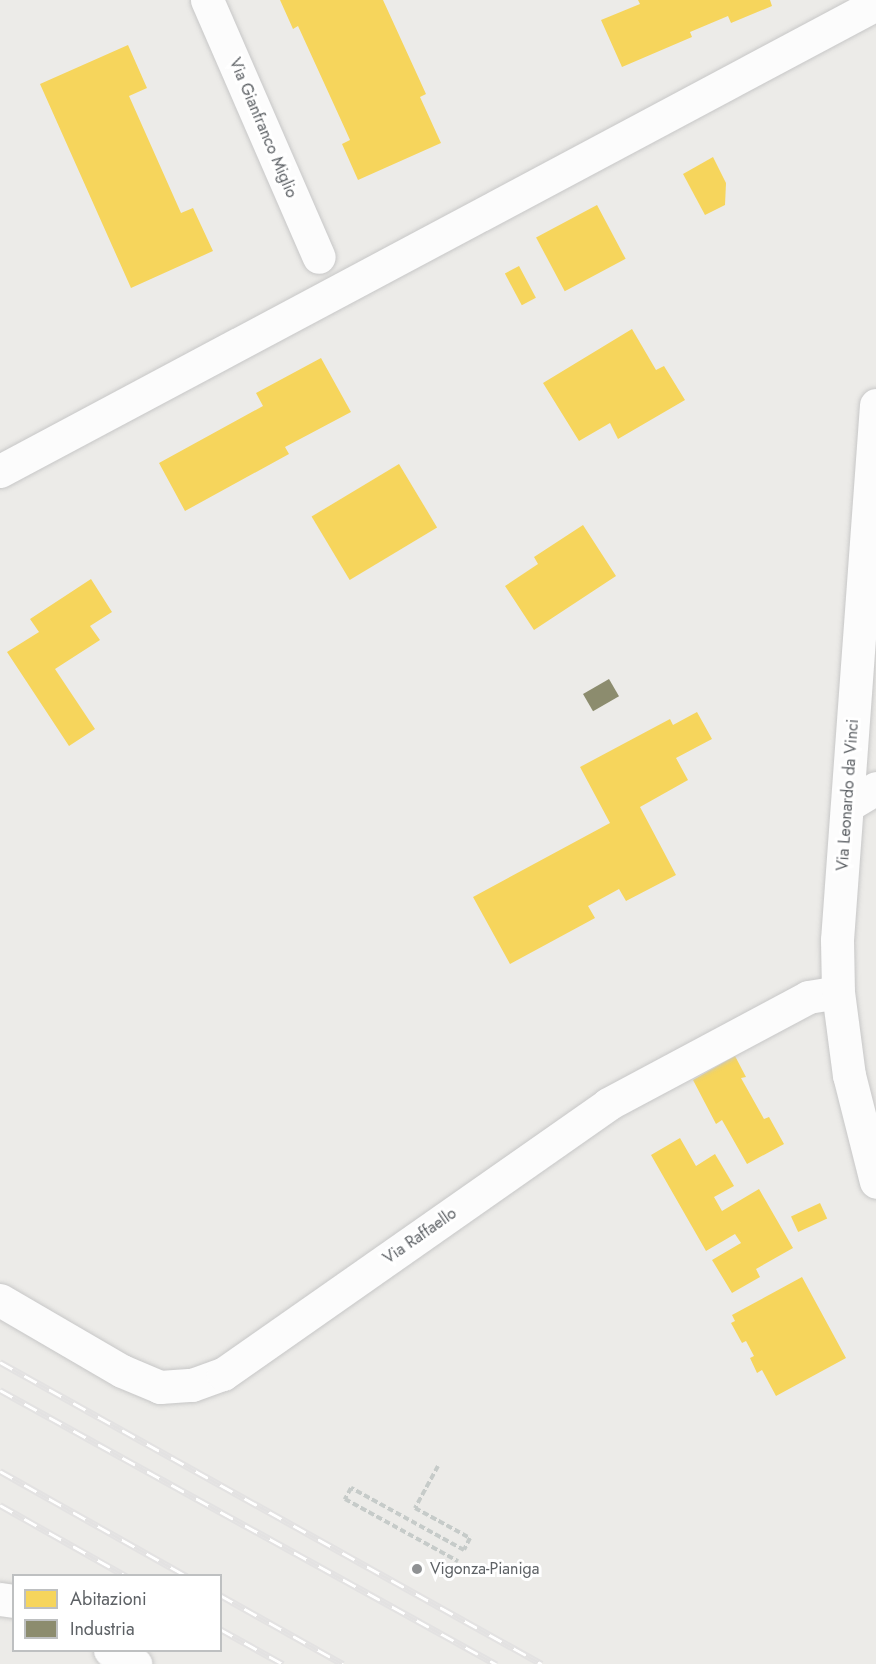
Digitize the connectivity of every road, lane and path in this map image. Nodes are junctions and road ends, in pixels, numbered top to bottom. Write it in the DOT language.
graph roads {
  1 [pos="207,0"];
  2 [pos="876,4"];
  3 [pos="319,257"];
  4 [pos="876,405"];
  5 [pos="0,471"];
  6 [pos="876,788"];
  7 [pos="848,805"];
  8 [pos="838,992"];
  9 [pos="876,1182"];
  10 [pos="0,1300"];
  11 [pos="438,1466"];
  12 [pos="458,1561"];
  13 [pos="114,1652"];
  14 [pos="135,1664"];
  1 -- 3 [label="street, Via Gianfranco Miglio"];
  2 -- 5 [label="street"];
  4 -- 7 [label="street, Via Leonardo da Vinci"];
  6 -- 7 [label="street"];
  7 -- 8 [label="street, Via Leonardo da Vinci"];
  8 -- 9 [label="street, Via Leonardo da Vinci"];
  8 -- 10 [label="street, Via Raffaello"];
  11 -- 12 [label="path"];
  13 -- 14 [label="street"];
}
